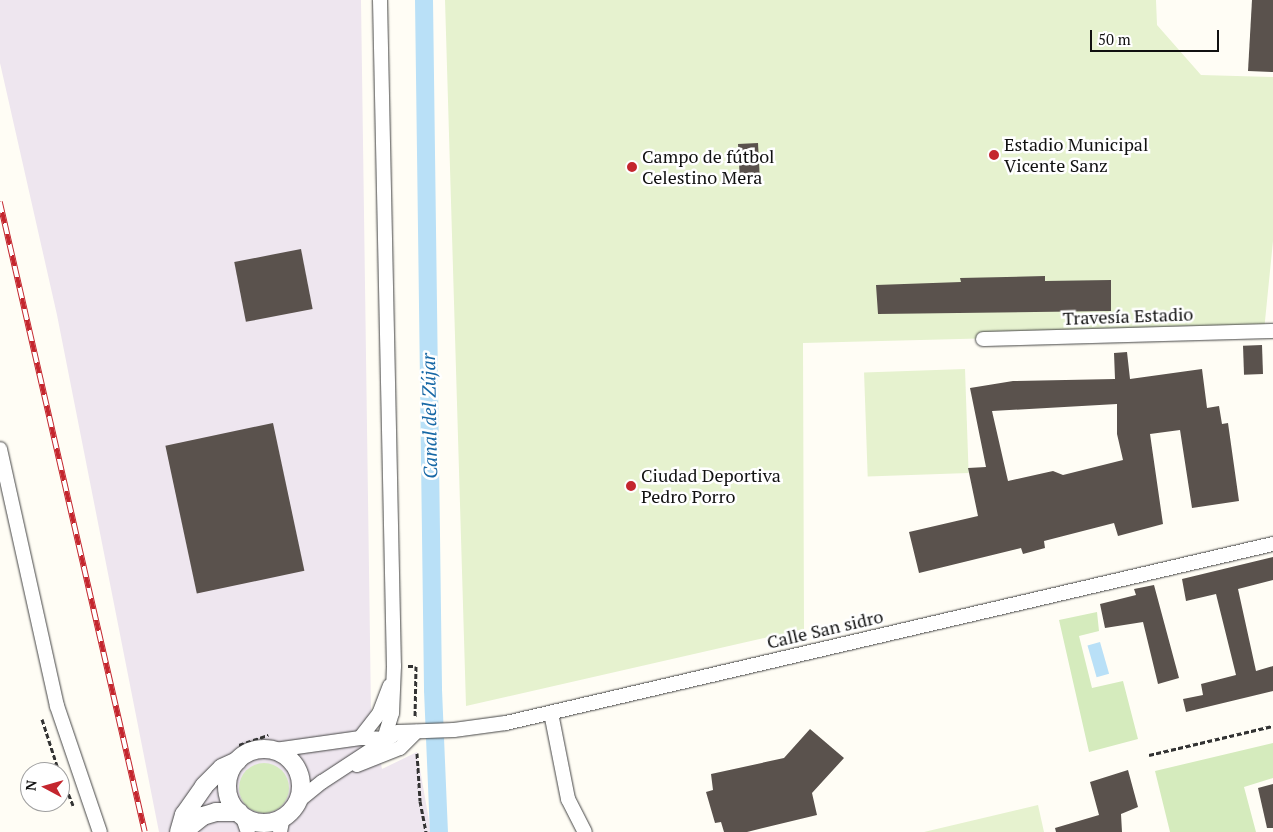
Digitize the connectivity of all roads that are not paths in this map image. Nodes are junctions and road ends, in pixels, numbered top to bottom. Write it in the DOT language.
graph roads {
  1 [pos="380,0"];
  2 [pos="1273,331"];
  3 [pos="983,339"];
  4 [pos="0,452"];
  5 [pos="1273,544"];
  6 [pos="394,676"];
  7 [pos="551,712"];
  8 [pos="392,713"];
  9 [pos="416,732"];
  10 [pos="360,738"];
  11 [pos="384,739"];
  12 [pos="275,750"];
  13 [pos="238,760"];
  14 [pos="329,776"];
  15 [pos="297,802"];
  16 [pos="240,814"];
  17 [pos="282,824"];
  18 [pos="100,832"];
  19 [pos="181,832"];
  20 [pos="248,832"];
  21 [pos="585,832"];
  1 -- 6 [label="street"];
  2 -- 3 [label="street, Travesía Estadio"];
  4 -- 18 [label="street"];
  5 -- 7 [label="street, Calle San sidro"];
  6 -- 8 [label="street"];
  6 -- 10 [label="street"];
  7 -- 9 [label="street, Calle San sidro"];
  7 -- 21 [label="street"];
  8 -- 9 [label="street"];
  8 -- 11 [label="street"];
  9 -- 11 [label="street, Calle San sidro"];
  9 -- 14 [label="street"];
  10 -- 11 [label="street"];
  10 -- 12 [label="street"];
  11 -- 14 [label="street"];
  12 -- 13 [label="street"];
  12 -- 15 [label="street"];
  13 -- 16 [label="street"];
  13 -- 19 [label="street"];
  14 -- 15 [label="street"];
  15 -- 17 [label="street"];
  16 -- 17 [label="street"];
  16 -- 19 [label="street"];
  16 -- 20 [label="street"];
}
